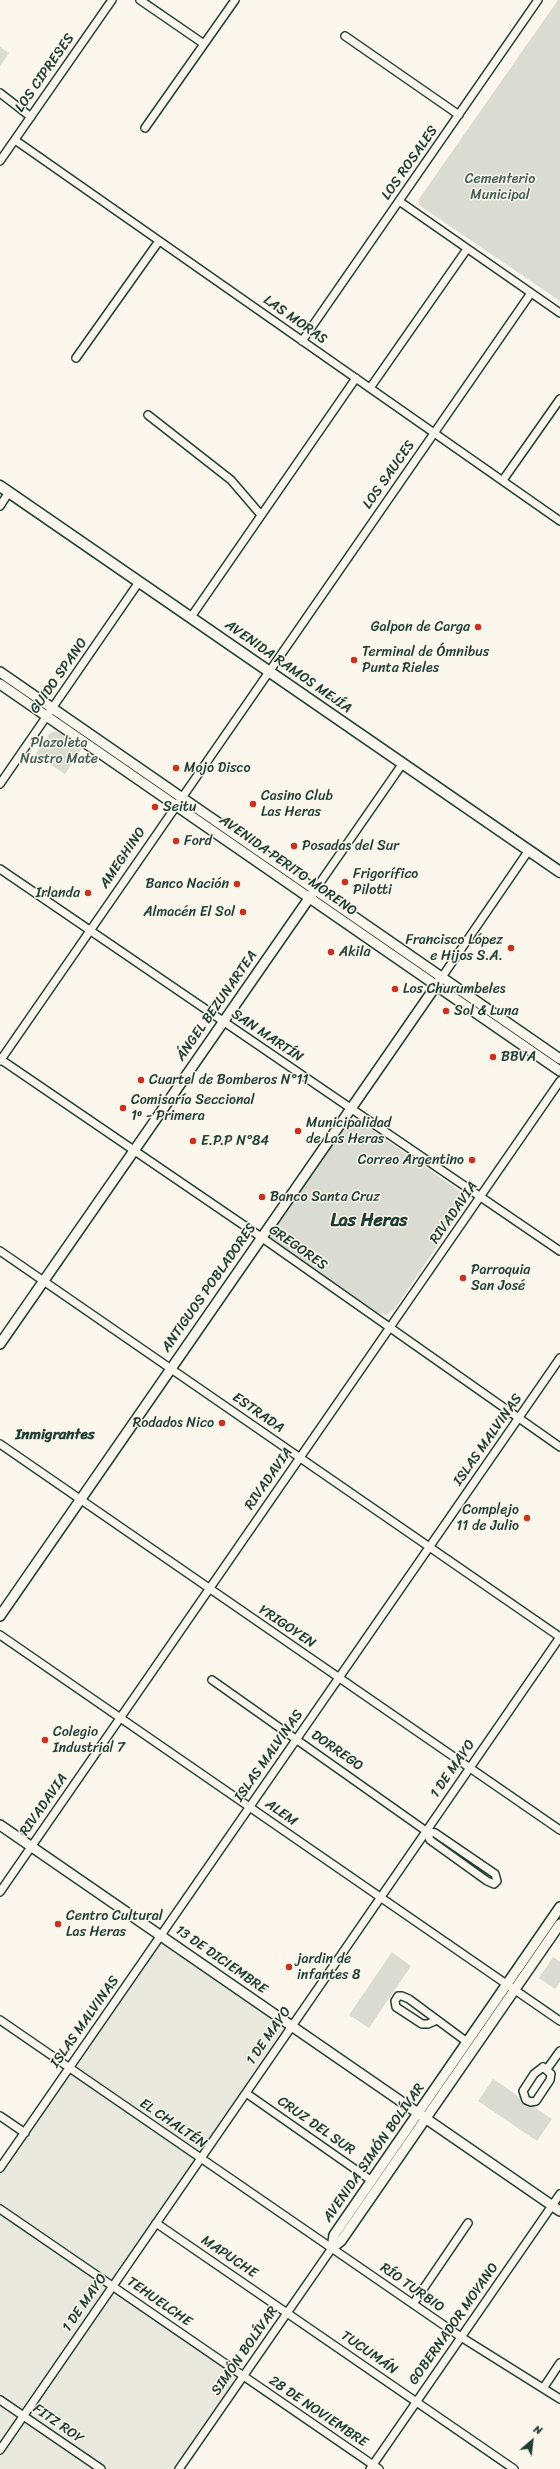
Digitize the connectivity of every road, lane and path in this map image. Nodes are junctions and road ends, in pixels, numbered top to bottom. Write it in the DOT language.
graph roads {
  1 [pos="112,0"];
  2 [pos="140,0"];
  3 [pos="235,0"];
  4 [pos="538,0"];
  5 [pos="345,36"];
  6 [pos="204,44"];
  7 [pos="0,93"];
  8 [pos="459,115"];
  9 [pos="31,117"];
  10 [pos="145,128"];
  11 [pos="15,140"];
  12 [pos="0,161"];
  13 [pos="399,202"];
  14 [pos="159,240"];
  15 [pos="467,248"];
  16 [pos="531,293"];
  17 [pos="560,313"];
  18 [pos="302,341"];
  19 [pos="76,358"];
  20 [pos="356,378"];
  21 [pos="370,388"];
  22 [pos="560,399"];
  23 [pos="148,415"];
  24 [pos="434,433"];
  25 [pos="503,480"];
  26 [pos="0,486"];
  27 [pos="9,492"];
  28 [pos="0,506"];
  29 [pos="261,515"];
  30 [pos="560,521"];
  31 [pos="139,582"];
  32 [pos="190,617"];
  33 [pos="268,670"];
  34 [pos="0,672"];
  35 [pos="0,684"];
  36 [pos="52,708"];
  37 [pos="46,716"];
  38 [pos="403,763"];
  39 [pos="0,784"];
  40 [pos="181,797"];
  41 [pos="175,806"];
  42 [pos="529,850"];
  43 [pos="0,869"];
  44 [pos="560,872"];
  45 [pos="315,890"];
  46 [pos="309,898"];
  47 [pos="89,931"];
  48 [pos="442,977"];
  49 [pos="436,985"];
  50 [pos="223,1023"];
  51 [pos="560,1059"];
  52 [pos="0,1060"];
  53 [pos="560,1071"];
  54 [pos="560,1081"];
  55 [pos="351,1108"];
  56 [pos="134,1152"];
  57 [pos="480,1197"];
  58 [pos="261,1237"];
  59 [pos="0,1251"];
  60 [pos="560,1251"];
  61 [pos="44,1281"];
  62 [pos="389,1329"];
  63 [pos="0,1344"];
  64 [pos="560,1358"];
  65 [pos="171,1369"];
  66 [pos="518,1418"];
  67 [pos="0,1444"];
  68 [pos="560,1447"];
  69 [pos="300,1458"];
  70 [pos="80,1500"];
  71 [pos="429,1547"];
  72 [pos="210,1589"];
  73 [pos="0,1616"];
  74 [pos="0,1635"];
  75 [pos="560,1637"];
  76 [pos="339,1678"];
  77 [pos="212,1680"];
  78 [pos="120,1718"];
  79 [pos="297,1739"];
  80 [pos="470,1768"];
  81 [pos="250,1807"];
  82 [pos="0,1825"];
  83 [pos="560,1830"];
  84 [pos="426,1831"];
  85 [pos="31,1847"];
  86 [pos="0,1892"];
  87 [pos="381,1897"];
  88 [pos="560,1907"];
  89 [pos="560,1924"];
  90 [pos="161,1936"];
  91 [pos="507,1984"];
  92 [pos="515,1990"];
  93 [pos="0,2020"];
  94 [pos="437,2020"];
  95 [pos="560,2021"];
  96 [pos="292,2026"];
  97 [pos="467,2042"];
  98 [pos="560,2051"];
  99 [pos="69,2068"];
  100 [pos="547,2069"];
  101 [pos="246,2093"];
  102 [pos="418,2113"];
  103 [pos="0,2116"];
  104 [pos="426,2119"];
  105 [pos="25,2133"];
  106 [pos="201,2158"];
  107 [pos="0,2168"];
  108 [pos="372,2181"];
  109 [pos="560,2194"];
  110 [pos="556,2208"];
  111 [pos="0,2209"];
  112 [pos="156,2223"];
  113 [pos="468,2223"];
  114 [pos="332,2248"];
  115 [pos="113,2286"];
  116 [pos="413,2304"];
  117 [pos="287,2312"];
  118 [pos="461,2337"];
  119 [pos="560,2363"];
  120 [pos="243,2376"];
  121 [pos="544,2387"];
  122 [pos="560,2399"];
  123 [pos="0,2400"];
  124 [pos="417,2402"];
  125 [pos="23,2416"];
  126 [pos="0,2450"];
  127 [pos="374,2468"];
  128 [pos="101,2469"];
  129 [pos="179,2469"];
  130 [pos="514,2469"];
  1 -- 9 [label="street, LOS CIPRESES"];
  2 -- 6 [label="street"];
  3 -- 6 [label="street"];
  4 -- 8 [label="street, LOS ROSALES"];
  5 -- 8 [label="street"];
  6 -- 10 [label="street"];
  7 -- 9 [label="street"];
  8 -- 13 [label="street, LOS ROSALES"];
  9 -- 11 [label="street, LOS CIPRESES"];
  11 -- 12 [label="street, LOS CIPRESES"];
  11 -- 14 [label="street, LAS MORAS"];
  13 -- 15 [label="street"];
  13 -- 18 [label="street, LOS ROSALES"];
  14 -- 18 [label="street, LAS MORAS"];
  14 -- 19 [label="street"];
  15 -- 16 [label="street"];
  15 -- 21 [label="street"];
  16 -- 17 [label="street"];
  16 -- 24 [label="street, LOS SAUCES"];
  18 -- 20 [label="street, LAS MORAS"];
  20 -- 21 [label="street, LAS MORAS"];
  20 -- 29 [label="street"];
  21 -- 24 [label="street, LAS MORAS"];
  22 -- 25 [label="street"];
  23 -- 29 [label="street"];
  24 -- 25 [label="street, LAS MORAS"];
  24 -- 33 [label="street, LOS SAUCES"];
  25 -- 30 [label="street, LAS MORAS"];
  26 -- 27 [label="main road, AVENIDA RAMOS MEJÍA"];
  27 -- 28 [label="street"];
  27 -- 31 [label="main road, AVENIDA RAMOS MEJÍA"];
  29 -- 32 [label="street"];
  31 -- 32 [label="main road, AVENIDA RAMOS MEJÍA"];
  31 -- 36 [label="street, GUIDO SPANO"];
  32 -- 33 [label="main road, AVENIDA RAMOS MEJÍA"];
  33 -- 38 [label="main road, AVENIDA RAMOS MEJÍA"];
  33 -- 40 [label="street, AMEGHINO"];
  34 -- 36 [label="street, AVENIDA PERITO MORENO"];
  35 -- 37 [label="street, AVENIDA PERITO MORENO"];
  36 -- 37 [label="street, GUIDO SPANO"];
  36 -- 40 [label="street, AVENIDA PERITO MORENO"];
  37 -- 39 [label="street, GUIDO SPANO"];
  37 -- 41 [label="street, AVENIDA PERITO MORENO"];
  38 -- 42 [label="main road, AVENIDA RAMOS MEJÍA"];
  38 -- 45 [label="street, ÁNGEL BEZUNARTEA"];
  40 -- 41 [label="street, AMEGHINO"];
  40 -- 45 [label="street, AVENIDA PERITO MORENO"];
  41 -- 46 [label="street, AVENIDA PERITO MORENO"];
  41 -- 47 [label="street, AMEGHINO"];
  42 -- 44 [label="main road, AVENIDA RAMOS MEJÍA"];
  42 -- 48 [label="street"];
  43 -- 47 [label="street, SAN MARTÍN"];
  45 -- 46 [label="street, ÁNGEL BEZUNARTEA"];
  45 -- 48 [label="street, AVENIDA PERITO MORENO"];
  46 -- 49 [label="street, AVENIDA PERITO MORENO"];
  46 -- 50 [label="street, ÁNGEL BEZUNARTEA"];
  47 -- 50 [label="street, SAN MARTÍN"];
  47 -- 52 [label="street, AMEGHINO"];
  48 -- 49 [label="street, ANTIGUOS POBLADORES"];
  48 -- 51 [label="street, AVENIDA PERITO MORENO"];
  49 -- 53 [label="street, AVENIDA PERITO MORENO"];
  49 -- 55 [label="street, ANTIGUOS POBLADORES"];
  50 -- 55 [label="street, SAN MARTÍN"];
  50 -- 56 [label="street, ÁNGEL BEZUNARTEA"];
  52 -- 56 [label="street, GREGORES"];
  54 -- 57 [label="street, RIVADAVIA"];
  55 -- 57 [label="street, SAN MARTÍN"];
  55 -- 58 [label="street, ANTIGUOS POBLADORES"];
  56 -- 58 [label="street, GREGORES"];
  56 -- 61 [label="street, ÁNGEL BEZUNARTEA"];
  57 -- 60 [label="street, SAN MARTÍN"];
  57 -- 62 [label="street, RIVADAVIA"];
  58 -- 62 [label="street, GREGORES"];
  58 -- 65 [label="street, ANTIGUOS POBLADORES"];
  59 -- 61 [label="street, ESTRADA"];
  61 -- 63 [label="street, ÁNGEL BEZUNARTEA"];
  61 -- 65 [label="street, ESTRADA"];
  62 -- 66 [label="street, GREGORES"];
  62 -- 69 [label="street, RIVADAVIA"];
  64 -- 66 [label="street, ISLAS MALVINAS"];
  65 -- 69 [label="street, ESTRADA"];
  65 -- 70 [label="street, ANTIGUOS POBLADORES"];
  66 -- 68 [label="street, GREGORES"];
  66 -- 71 [label="street, ISLAS MALVINAS"];
  67 -- 70 [label="street, YRIGOYEN"];
  69 -- 71 [label="street, ESTRADA"];
  69 -- 72 [label="street, RIVADAVIA"];
  70 -- 72 [label="street, YRIGOYEN"];
  70 -- 73 [label="street, ANTIGUOS POBLADORES"];
  71 -- 75 [label="street, ESTRADA"];
  71 -- 76 [label="street, ISLAS MALVINAS"];
  72 -- 76 [label="street, YRIGOYEN"];
  72 -- 78 [label="street, RIVADAVIA"];
  74 -- 78 [label="street, ALEM"];
  75 -- 80 [label="street, 1 DE MAYO"];
  76 -- 79 [label="street, ISLAS MALVINAS"];
  76 -- 80 [label="street, YRIGOYEN"];
  77 -- 79 [label="street, DORREGO"];
  78 -- 81 [label="street, ALEM"];
  78 -- 85 [label="street, RIVADAVIA"];
  79 -- 81 [label="street, ISLAS MALVINAS"];
  79 -- 84 [label="street, DORREGO"];
  80 -- 83 [label="street, YRIGOYEN"];
  80 -- 84 [label="street, 1 DE MAYO"];
  81 -- 87 [label="street, ALEM"];
  81 -- 90 [label="street, ISLAS MALVINAS"];
  82 -- 85 [label="street, 13 DE DICIEMBRE"];
  84 -- 84 [label="street, DORREGO"];
  84 -- 87 [label="street, 1 DE MAYO"];
  85 -- 86 [label="street, RIVADAVIA"];
  85 -- 90 [label="street, 13 DE DICIEMBRE"];
  87 -- 91 [label="street, ALEM"];
  87 -- 96 [label="street, 1 DE MAYO"];
  88 -- 91 [label="street, AVENIDA SIMÓN BOLÍVAR"];
  89 -- 92 [label="street, AVENIDA SIMÓN BOLÍVAR"];
  90 -- 96 [label="street, 13 DE DICIEMBRE"];
  90 -- 99 [label="street, ISLAS MALVINAS"];
  91 -- 92 [label="street, ALEM"];
  91 -- 97 [label="street, AVENIDA SIMÓN BOLÍVAR"];
  92 -- 95 [label="street, ALEM"];
  92 -- 104 [label="street, AVENIDA SIMÓN BOLÍVAR"];
  93 -- 99 [label="street, EL CHALTÉN"];
  94 -- 94 [label="street"];
  94 -- 97 [label="street"];
  96 -- 101 [label="street, 1 DE MAYO"];
  96 -- 102 [label="street, 13 DE DICIEMBRE"];
  97 -- 102 [label="street, AVENIDA SIMÓN BOLÍVAR"];
  98 -- 100 [label="street"];
  99 -- 105 [label="street, ISLAS MALVINAS"];
  99 -- 106 [label="street, EL CHALTÉN"];
  100 -- 100 [label="street"];
  101 -- 106 [label="street, 1 DE MAYO"];
  101 -- 108 [label="street, CRUZ DEL SUR"];
  102 -- 104 [label="street, 13 DE DICIEMBRE"];
  102 -- 108 [label="street, AVENIDA SIMÓN BOLÍVAR"];
  103 -- 105 [label="street"];
  104 -- 110 [label="street, 13 DE DICIEMBRE"];
  104 -- 114 [label="street, AVENIDA SIMÓN BOLÍVAR"];
  105 -- 107 [label="street, ISLAS MALVINAS"];
  106 -- 112 [label="street, 1 DE MAYO"];
  106 -- 114 [label="street, EL CHALTÉN"];
  108 -- 114 [label="street, AVENIDA SIMÓN BOLÍVAR"];
  109 -- 110 [label="street, GOBERNADOR MOYANO"];
  110 -- 118 [label="street, GOBERNADOR MOYANO"];
  111 -- 115 [label="street, TEHUELCHE"];
  112 -- 115 [label="street, 1 DE MAYO"];
  112 -- 117 [label="street, MAPUCHE"];
  113 -- 116 [label="street"];
  114 -- 116 [label="street, RÍO TURBIO"];
  114 -- 117 [label="street, SIMÓN BOLÍVAR"];
  115 -- 120 [label="street, TEHUELCHE"];
  115 -- 125 [label="street, 1 DE MAYO"];
  116 -- 118 [label="street, RÍO TURBIO"];
  117 -- 120 [label="street, SIMÓN BOLÍVAR"];
  117 -- 124 [label="street, TUCUMÁN"];
  118 -- 121 [label="street, RÍO TURBIO"];
  118 -- 124 [label="street, GOBERNADOR MOYANO"];
  119 -- 121 [label="street"];
  120 -- 127 [label="street, 28 DE NOVIEMBRE"];
  120 -- 129 [label="street, SIMÓN BOLÍVAR"];
  121 -- 122 [label="street, RÍO TURBIO"];
  123 -- 125 [label="street, FITZ ROY"];
  124 -- 127 [label="street, GOBERNADOR MOYANO"];
  124 -- 130 [label="street, TUCUMÁN"];
  125 -- 126 [label="street, 1 DE MAYO"];
  125 -- 128 [label="street, FITZ ROY"];
}
